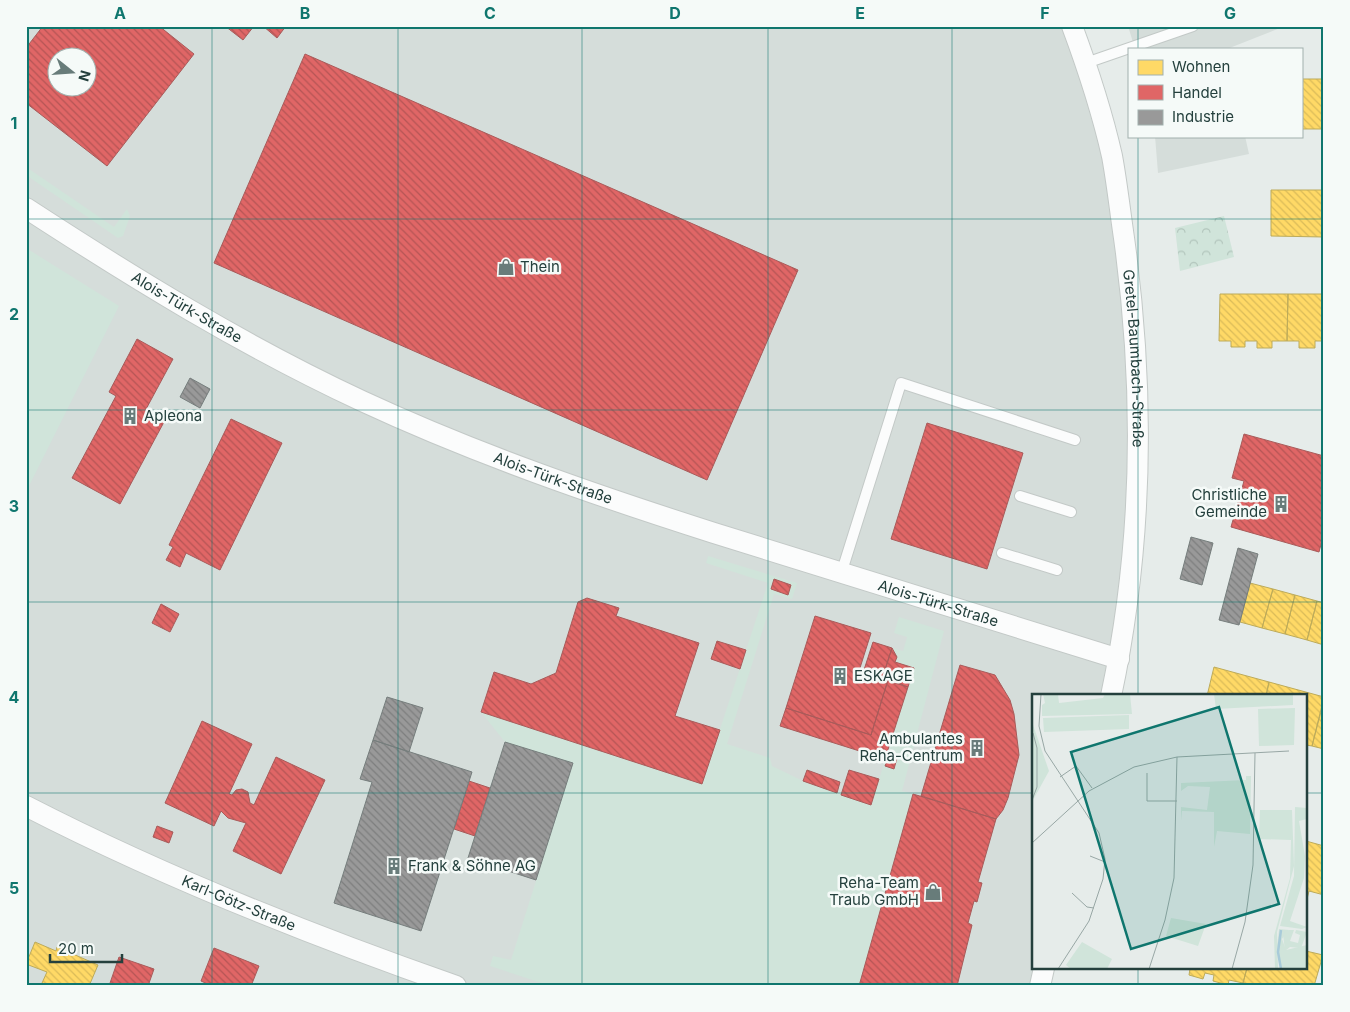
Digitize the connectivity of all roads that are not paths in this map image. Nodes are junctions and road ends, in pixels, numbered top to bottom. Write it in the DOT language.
graph roads {
  1 [pos="1072,26"];
  2 [pos="1192,26"];
  3 [pos="1128,48"];
  4 [pos="1129,48"];
  5 [pos="1086,63"];
  6 [pos="26,208"];
  7 [pos="1075,440"];
  8 [pos="1020,496"];
  9 [pos="1071,512"];
  10 [pos="1002,553"];
  11 [pos="1056,570"];
  12 [pos="841,574"];
  13 [pos="1119,659"];
  14 [pos="1111,694"];
  15 [pos="26,806"];
  16 [pos="1044,970"];
  17 [pos="456,986"];
  18 [pos="1040,986"];
  1 -- 5 [label="street, Gretel-Baumbach-Straße"];
  2 -- 4 [label="lane"];
  3 -- 5 [label="lane"];
  5 -- 13 [label="street, Gretel-Baumbach-Straße"];
  6 -- 12 [label="street, Alois-Türk-Straße"];
  7 -- 12 [label="lane"];
  8 -- 9 [label="lane"];
  10 -- 11 [label="lane"];
  12 -- 13 [label="street, Alois-Türk-Straße"];
  13 -- 14 [label="street, Gretel-Baumbach-Straße"];
  15 -- 17 [label="street, Karl-Götz-Straße"];
  16 -- 18 [label="street"];
}
